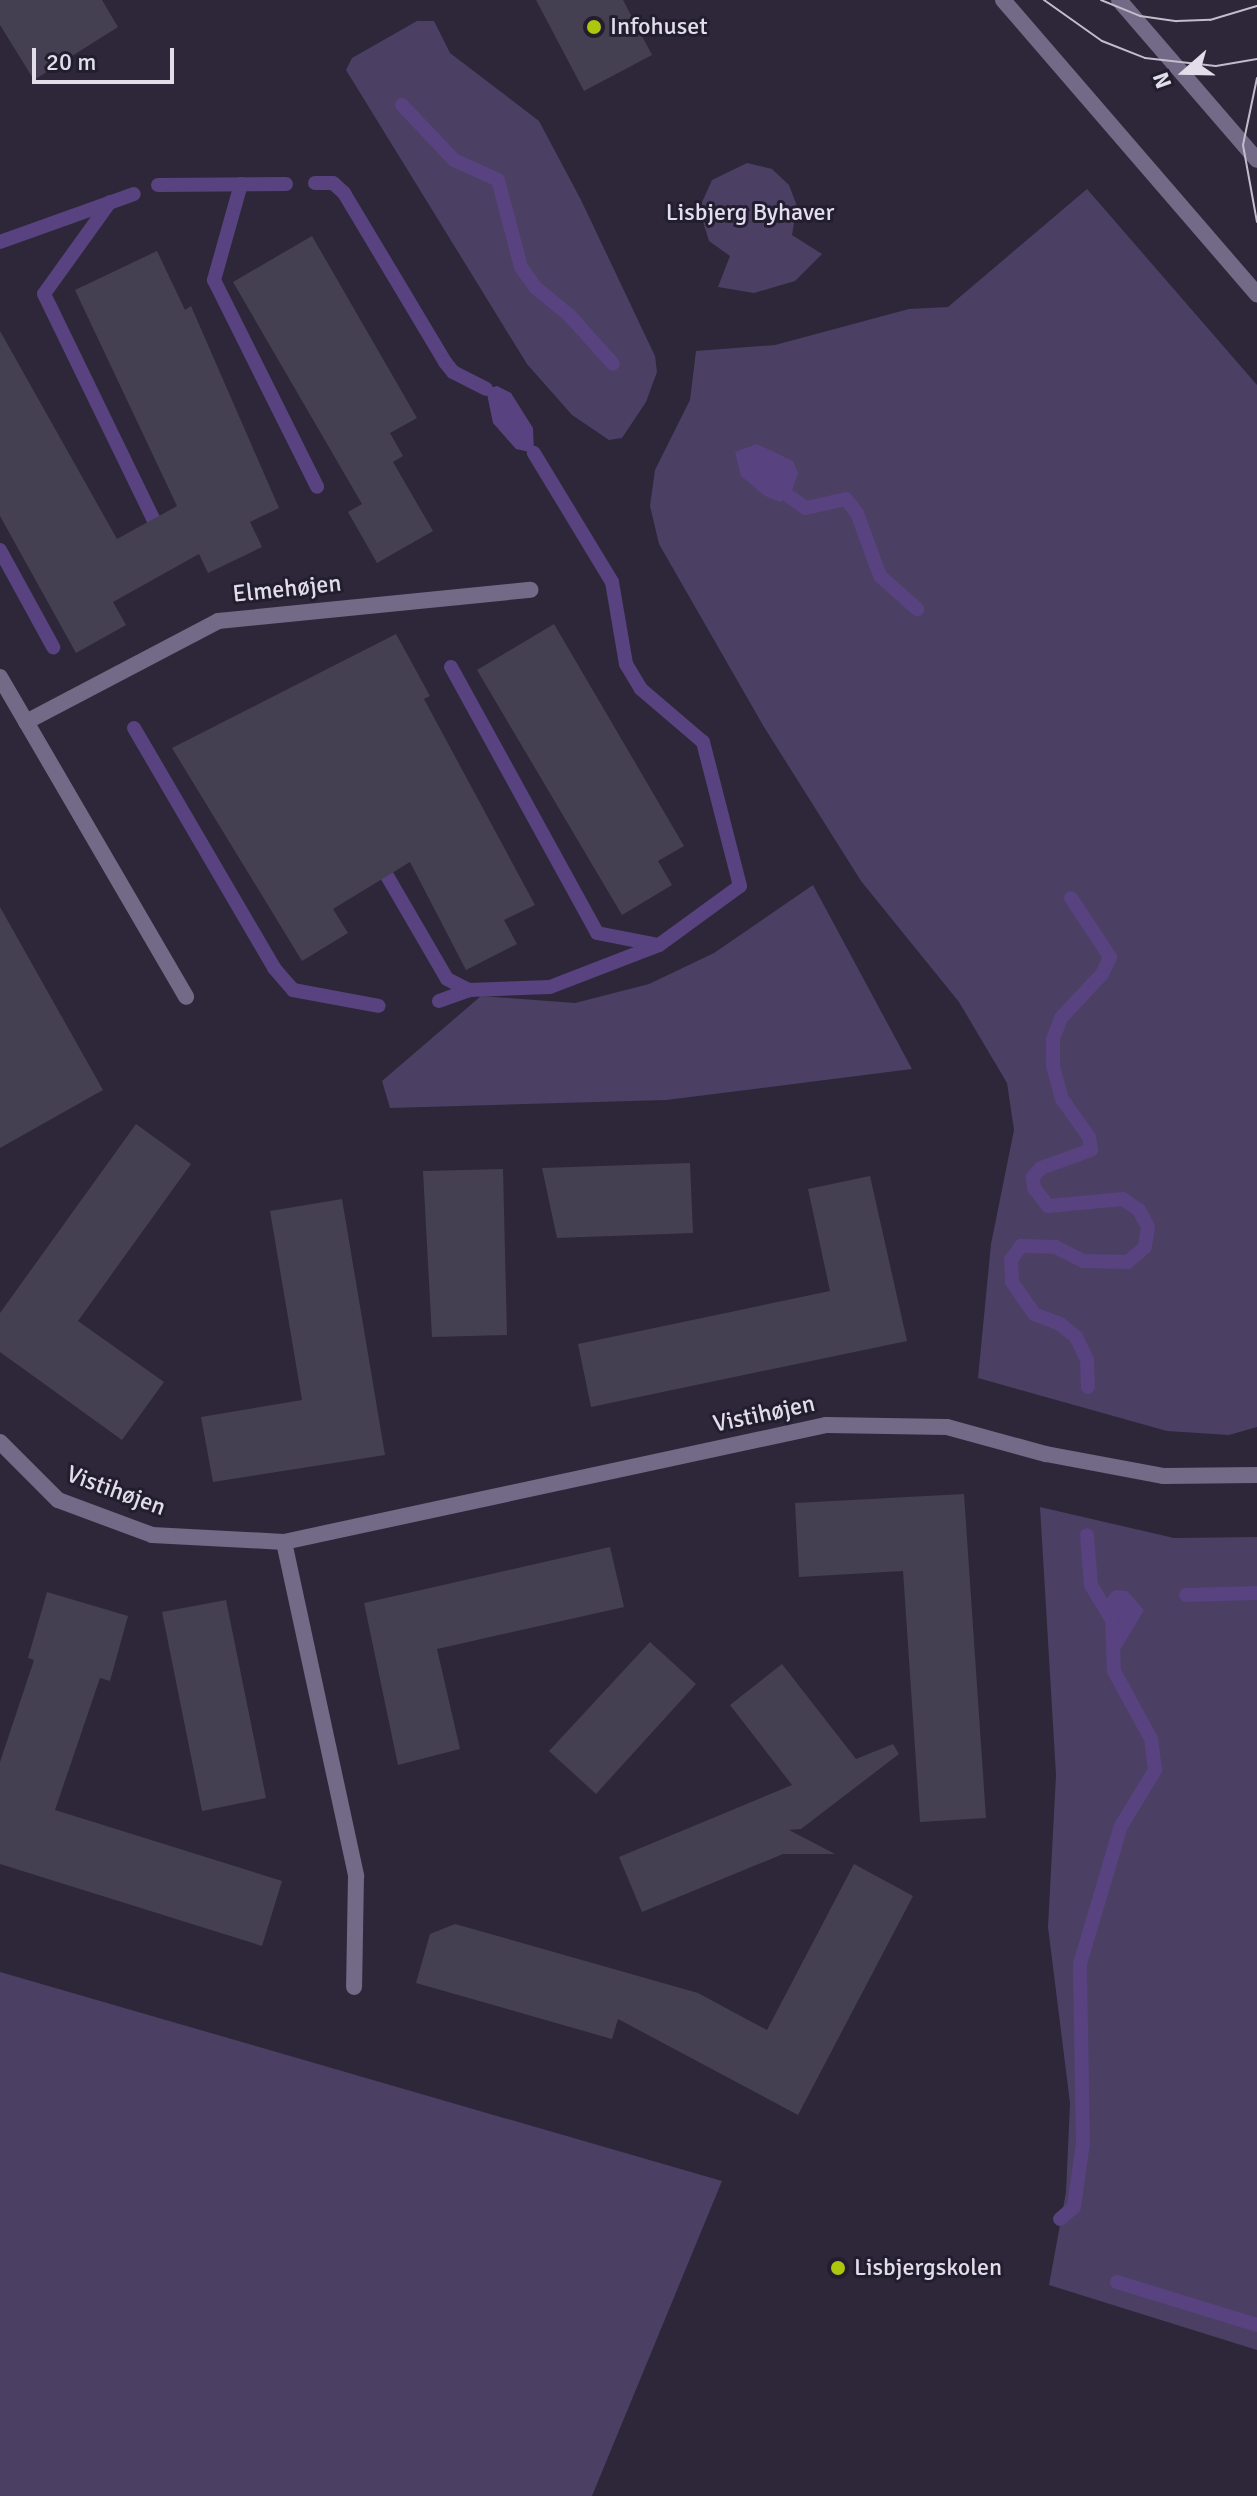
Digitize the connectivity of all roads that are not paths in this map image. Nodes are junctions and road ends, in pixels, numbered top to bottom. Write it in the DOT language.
graph roads {
  1 [pos="1003,0"];
  2 [pos="1119,0"];
  3 [pos="1257,160"];
  4 [pos="1257,294"];
  5 [pos="530,590"];
  6 [pos="0,677"];
  7 [pos="26,722"];
  8 [pos="186,997"];
  9 [pos="0,1442"];
  10 [pos="1257,1475"];
  11 [pos="284,1542"];
  12 [pos="354,1987"];
  1 -- 4 [label="street"];
  2 -- 3 [label="street"];
  5 -- 7 [label="street, Elmehøjen"];
  6 -- 7 [label="street"];
  7 -- 8 [label="street"];
  9 -- 11 [label="street, Vistihøjen"];
  10 -- 11 [label="street, Vistihøjen"];
  11 -- 12 [label="street"];
}
